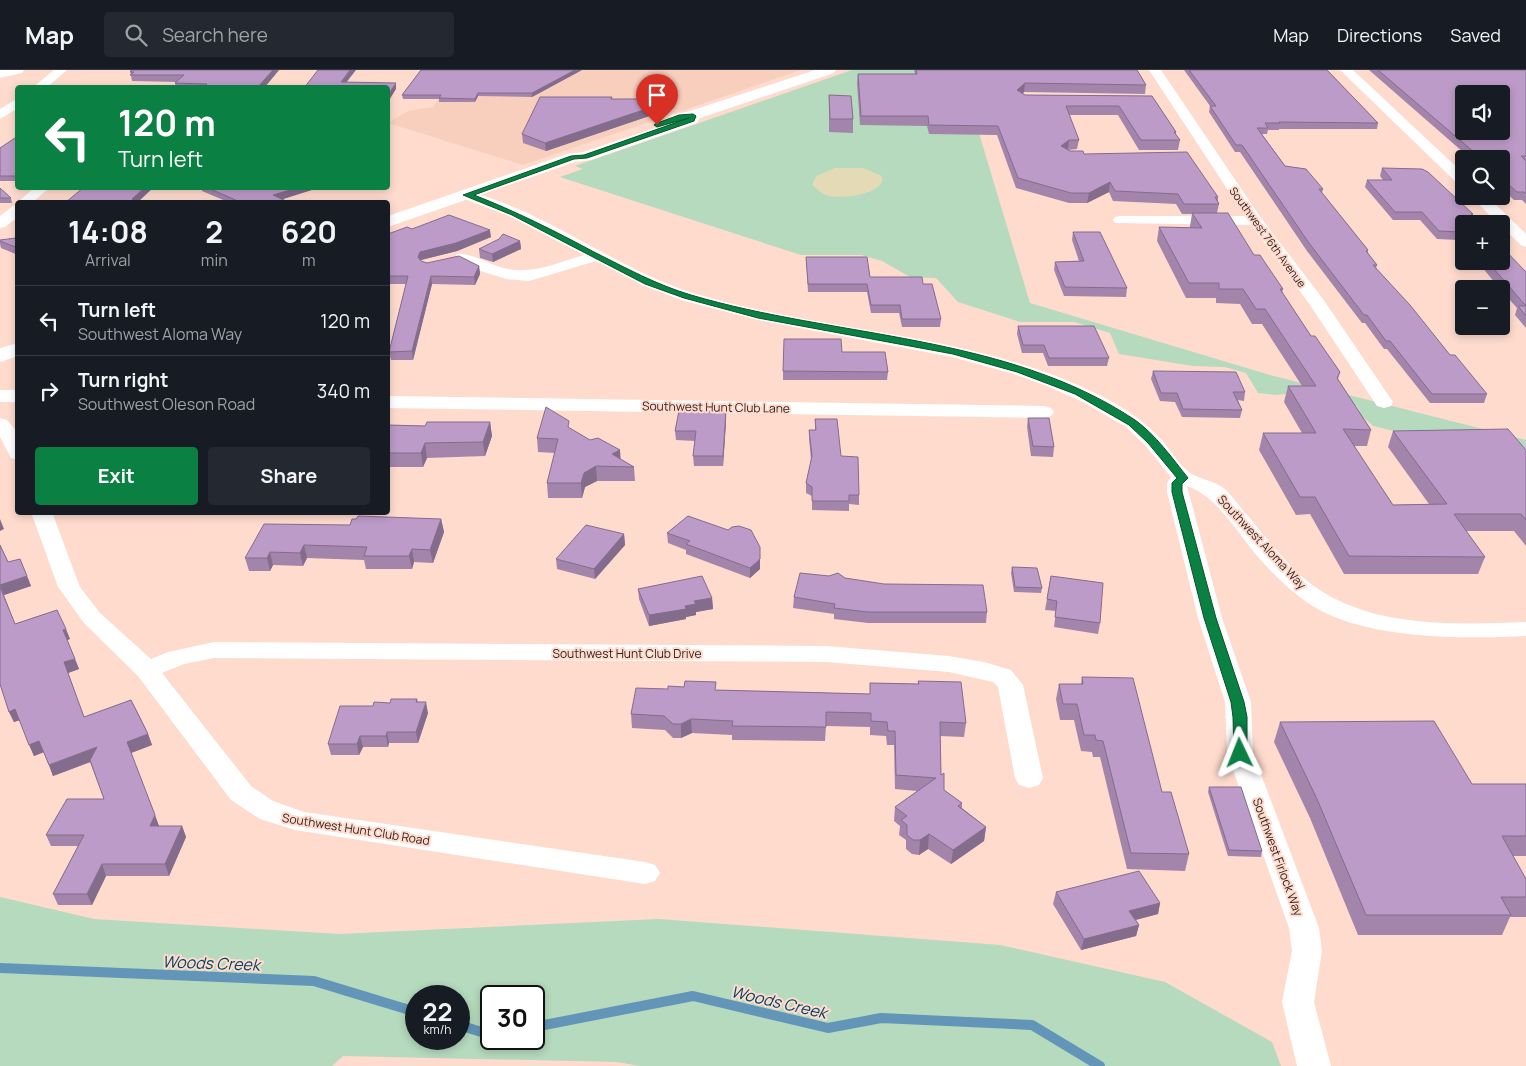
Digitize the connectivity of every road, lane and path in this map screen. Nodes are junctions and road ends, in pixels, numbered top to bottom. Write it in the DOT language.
graph roads {
  1 [pos="17,70"];
  2 [pos="61,70"];
  3 [pos="829,70"];
  4 [pos="1155,70"];
  5 [pos="1346,70"];
  6 [pos="0,74"];
  7 [pos="42,85"];
  8 [pos="0,100"];
  9 [pos="15,101"];
  10 [pos="15,103"];
  11 [pos="0,115"];
  12 [pos="1193,156"];
  13 [pos="1212,156"];
  14 [pos="1455,173"];
  15 [pos="40,190"];
  16 [pos="467,195"];
  17 [pos="27,200"];
  18 [pos="1487,205"];
  19 [pos="15,212"];
  20 [pos="1120,220"];
  21 [pos="390,221"];
  22 [pos="1256,222"];
  23 [pos="0,224"];
  24 [pos="1526,242"];
  25 [pos="480,249"];
  26 [pos="598,256"];
  27 [pos="15,350"];
  28 [pos="0,355"];
  29 [pos="0,396"];
  30 [pos="15,396"];
  31 [pos="390,402"];
  32 [pos="1384,402"];
  33 [pos="1044,412"];
  34 [pos="0,424"];
  35 [pos="15,448"];
  36 [pos="1183,478"];
  37 [pos="42,515"];
  38 [pos="1526,629"];
  39 [pos="147,670"];
  40 [pos="1029,778"];
  41 [pos="645,873"];
  42 [pos="1314,1066"];
  1 -- 6 [label="main road"];
  2 -- 7 [label="street"];
  3 -- 16 [label="main road"];
  4 -- 13 [label="street, Southwest 76th Avenue"];
  5 -- 14 [label="street"];
  8 -- 9 [label="street"];
  10 -- 11 [label="street"];
  12 -- 13 [label="street"];
  13 -- 22 [label="street, Southwest 76th Avenue"];
  15 -- 17 [label="street"];
  16 -- 21 [label="main road"];
  16 -- 26 [label="street, Southwest Aloma Way"];
  18 -- 24 [label="street"];
  19 -- 23 [label="street"];
  20 -- 22 [label="street"];
  22 -- 32 [label="street, Southwest 76th Avenue"];
  25 -- 26 [label="street"];
  26 -- 36 [label="street, Southwest Aloma Way"];
  27 -- 28 [label="main road"];
  29 -- 30 [label="street"];
  31 -- 33 [label="street, Southwest Hunt Club Lane"];
  34 -- 35 [label="street"];
  36 -- 38 [label="street, Southwest Aloma Way"];
  36 -- 42 [label="street, Southwest Firlock Way"];
  37 -- 39 [label="street, Southwest Hunt Club Road"];
  39 -- 40 [label="street, Southwest Hunt Club Drive"];
  39 -- 41 [label="street, Southwest Hunt Club Road"];
}
